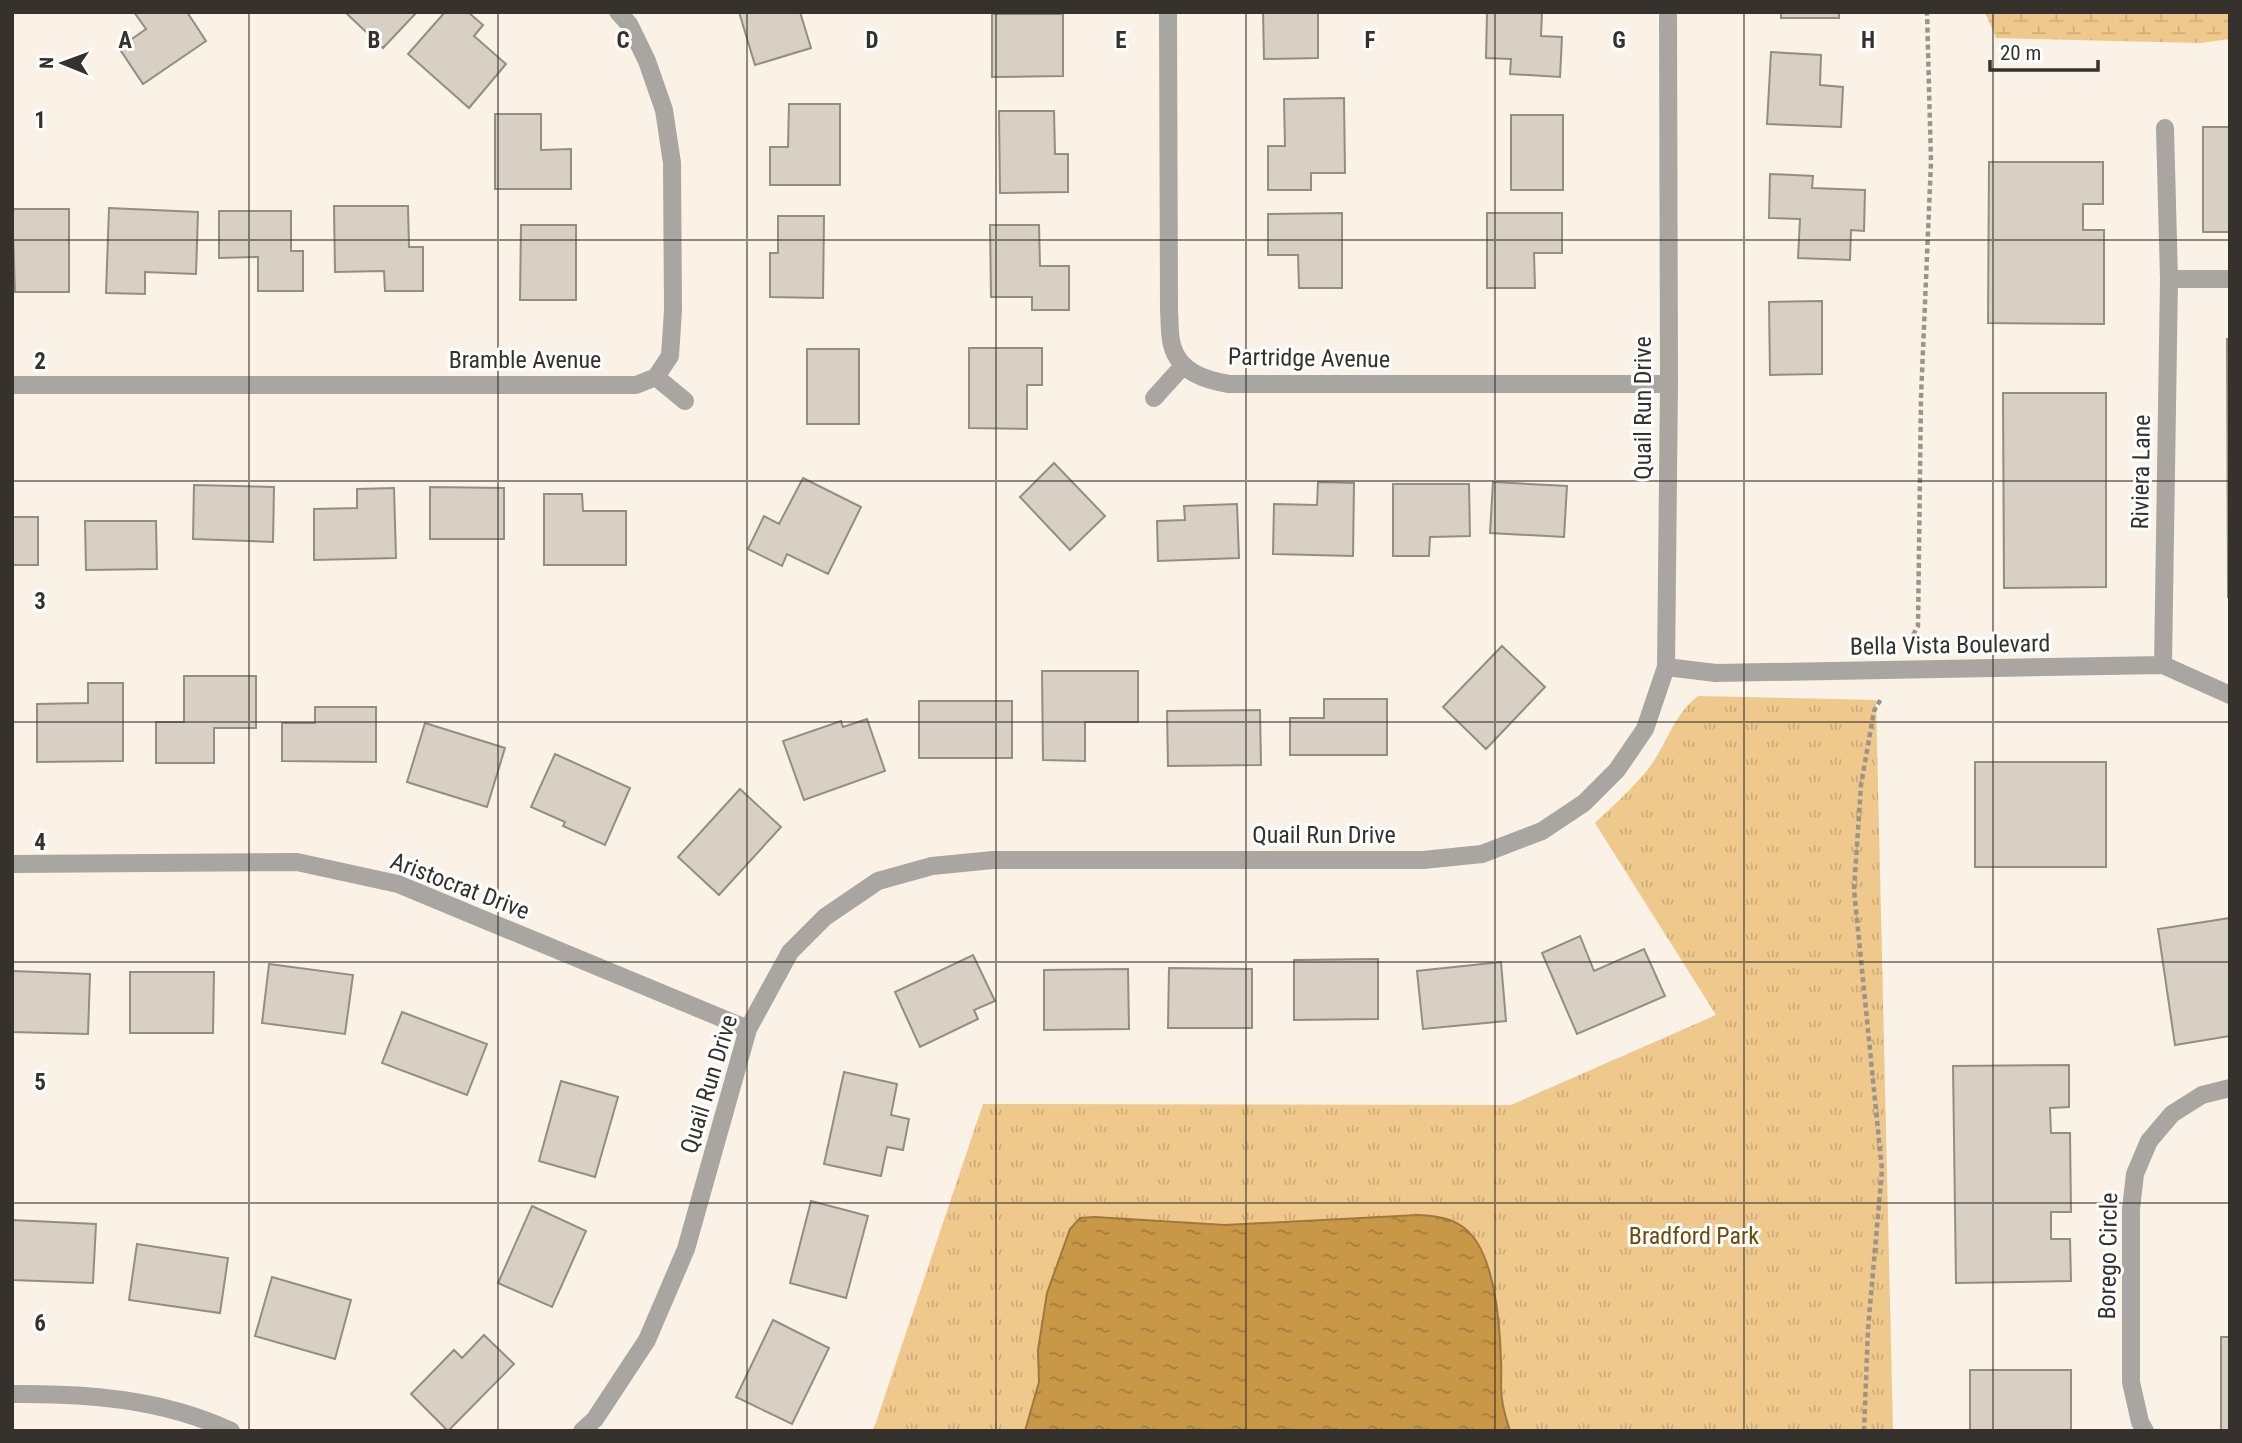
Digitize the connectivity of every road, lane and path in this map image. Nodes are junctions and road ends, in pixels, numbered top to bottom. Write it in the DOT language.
graph roads {
  1 [pos="618,12"];
  2 [pos="1168,12"];
  3 [pos="1668,12"];
  4 [pos="1927,12"];
  5 [pos="2165,128"];
  6 [pos="2169,279"];
  7 [pos="2230,279"];
  8 [pos="1183,366"];
  9 [pos="656,377"];
  10 [pos="1669,384"];
  11 [pos="12,385"];
  12 [pos="1154,398"];
  13 [pos="685,401"];
  14 [pos="2163,665"];
  15 [pos="1665,667"];
  16 [pos="1895,670"];
  17 [pos="2230,695"];
  18 [pos="12,864"];
  19 [pos="748,1030"];
  20 [pos="2230,1088"];
  21 [pos="12,1394"];
  22 [pos="231,1431"];
  23 [pos="582,1431"];
  24 [pos="1864,1431"];
  25 [pos="2146,1431"];
  1 -- 9 [label="street"];
  2 -- 8 [label="street"];
  3 -- 10 [label="street, Quail Run Drive"];
  4 -- 16 [label="path"];
  5 -- 6 [label="street, Riviera Lane"];
  6 -- 7 [label="street"];
  6 -- 14 [label="street, Riviera Lane"];
  8 -- 10 [label="street, Partridge Avenue"];
  8 -- 12 [label="street"];
  9 -- 11 [label="street, Bramble Avenue"];
  9 -- 13 [label="street"];
  10 -- 15 [label="street, Quail Run Drive"];
  14 -- 16 [label="street, Bella Vista Boulevard"];
  14 -- 17 [label="street, Bella Vista Boulevard"];
  15 -- 16 [label="street, Bella Vista Boulevard"];
  15 -- 19 [label="street, Quail Run Drive"];
  16 -- 24 [label="path"];
  18 -- 19 [label="street, Aristocrat Drive"];
  19 -- 23 [label="street, Quail Run Drive"];
  20 -- 25 [label="street, Borego Circle"];
  21 -- 22 [label="street"];
}
